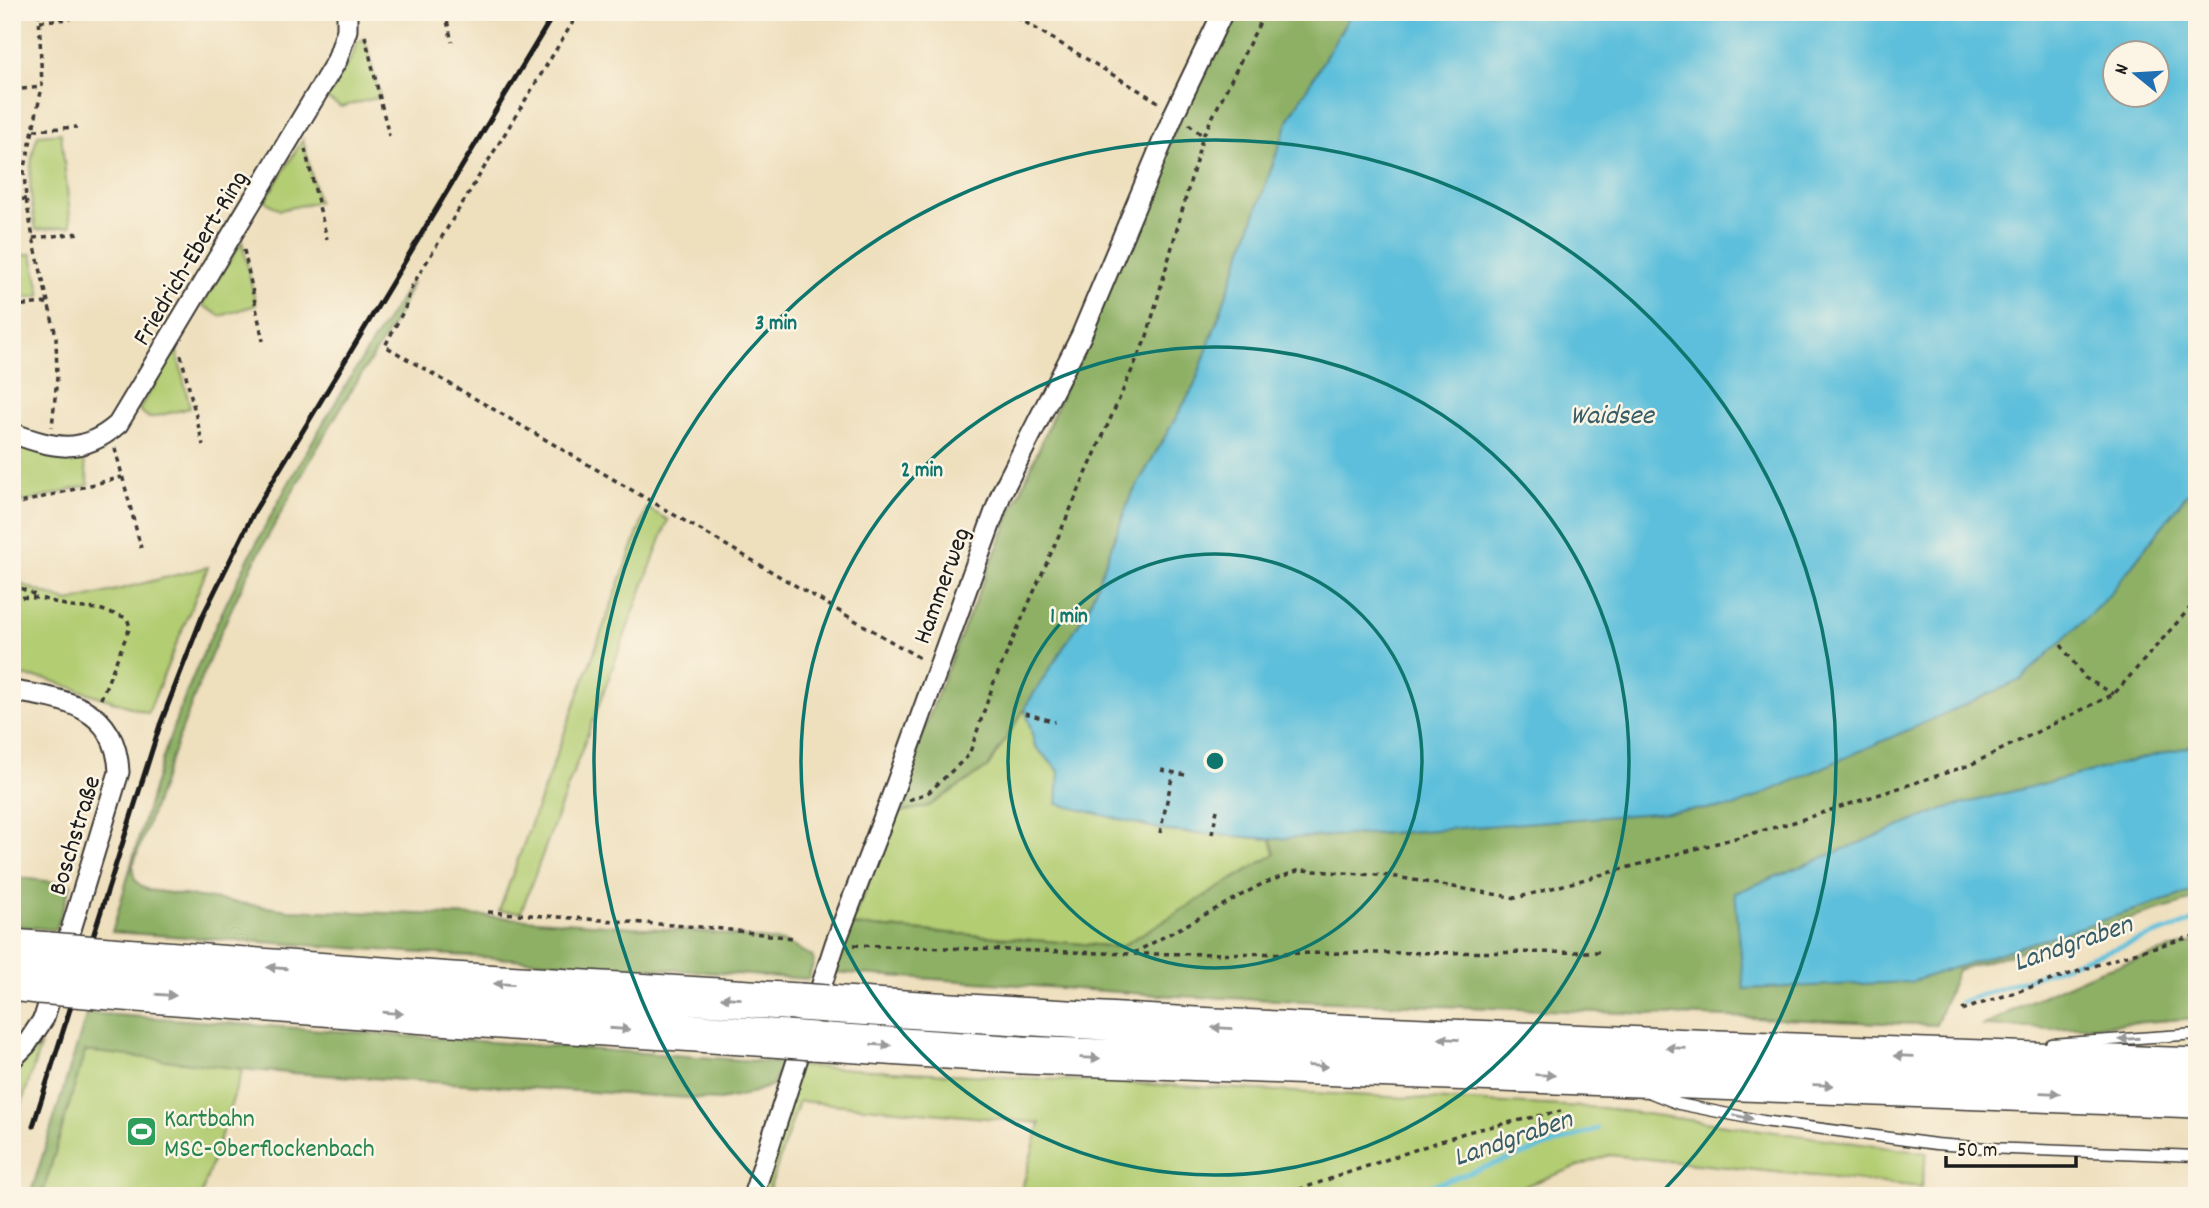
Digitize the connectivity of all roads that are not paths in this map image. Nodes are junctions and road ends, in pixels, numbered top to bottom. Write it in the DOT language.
graph roads {
  1 [pos="347,12"];
  2 [pos="1223,12"];
  3 [pos="12,433"];
  4 [pos="12,691"];
  5 [pos="12,948"];
  6 [pos="36,984"];
  7 [pos="2197,1034"];
  8 [pos="2037,1047"];
  9 [pos="2024,1049"];
  10 [pos="12,1059"];
  11 [pos="1972,1059"];
  12 [pos="2197,1067"];
  13 [pos="1608,1077"];
  14 [pos="2197,1099"];
  15 [pos="2197,1156"];
  16 [pos="752,1196"];
  1 -- 3 [label="street, Friedrich-Ebert-Ring"];
  2 -- 16 [label="street, Hammerweg"];
  4 -- 6 [label="street, Boschstraße"];
  5 -- 6 [label="highway"];
  6 -- 10 [label="street, Boschstraße"];
  11 -- 6 [label="highway, one-way, bridge"];
  6 -- 13 [label="highway, one-way, bridge"];
  7 -- 8 [label="lane, one-way"];
  9 -- 11 [label="lane"];
  11 -- 12 [label="highway"];
  13 -- 14 [label="highway, one-way"];
  13 -- 15 [label="lane, one-way"];
}
